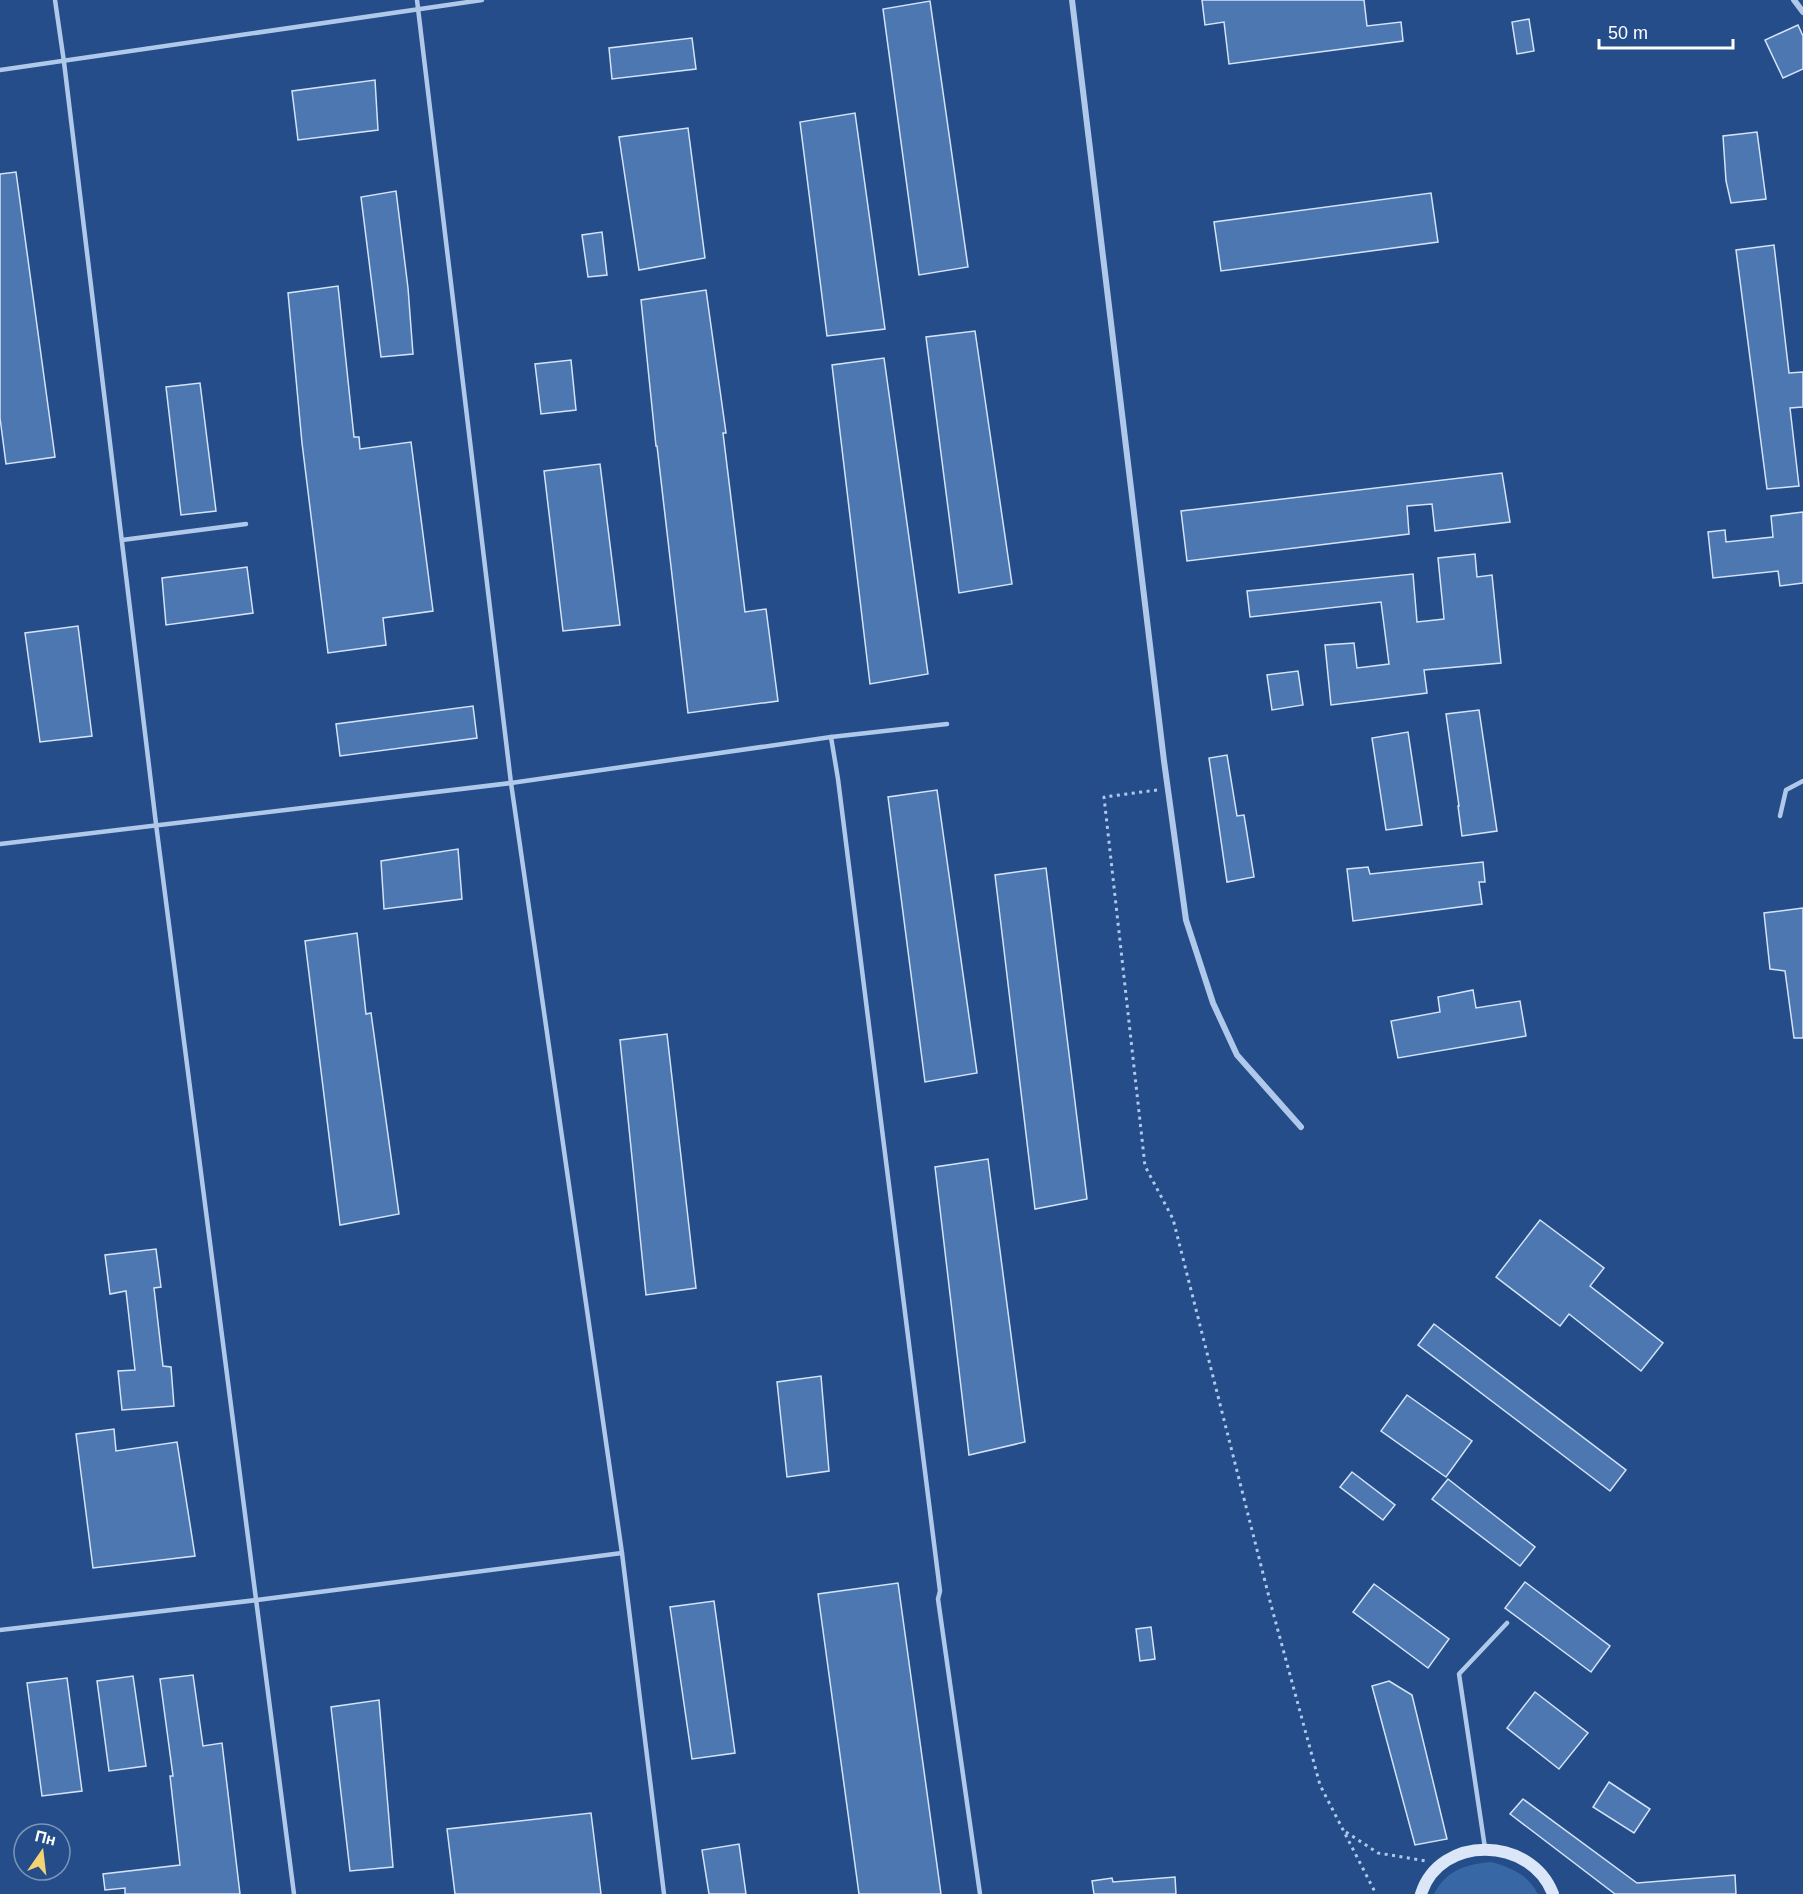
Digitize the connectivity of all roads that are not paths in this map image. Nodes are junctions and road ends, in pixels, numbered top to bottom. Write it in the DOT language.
graph roads {
  1 [pos="55,0"];
  2 [pos="417,0"];
  3 [pos="482,0"];
  4 [pos="1072,0"];
  5 [pos="1794,0"];
  6 [pos="418,9"];
  7 [pos="1803,12"];
  8 [pos="64,62"];
  9 [pos="0,70"];
  10 [pos="246,524"];
  11 [pos="122,540"];
  12 [pos="947,724"];
  13 [pos="831,737"];
  14 [pos="1803,781"];
  15 [pos="511,783"];
  16 [pos="1780,816"];
  17 [pos="156,824"];
  18 [pos="0,844"];
  19 [pos="1301,1127"];
  20 [pos="622,1553"];
  21 [pos="257,1600"];
  22 [pos="1507,1623"];
  23 [pos="0,1630"];
  24 [pos="1485,1848"];
  25 [pos="294,1894"];
  26 [pos="664,1894"];
  27 [pos="980,1894"];
  28 [pos="1421,1894"];
  29 [pos="1553,1894"];
  1 -- 8 [label="lane"];
  2 -- 6 [label="lane"];
  3 -- 6 [label="lane"];
  4 -- 19 [label="street"];
  5 -- 7 [label="street"];
  6 -- 8 [label="lane"];
  6 -- 15 [label="lane"];
  8 -- 9 [label="lane"];
  8 -- 11 [label="lane"];
  10 -- 11 [label="lane"];
  11 -- 17 [label="lane"];
  12 -- 13 [label="lane"];
  13 -- 15 [label="lane"];
  13 -- 27 [label="lane"];
  14 -- 16 [label="lane"];
  15 -- 17 [label="lane"];
  15 -- 20 [label="lane"];
  17 -- 18 [label="lane"];
  17 -- 21 [label="lane"];
  20 -- 21 [label="lane"];
  20 -- 26 [label="lane"];
  21 -- 23 [label="lane"];
  21 -- 25 [label="lane"];
  22 -- 24 [label="lane"];
  24 -- 28 [label="street"];
  24 -- 29 [label="street"];
}
